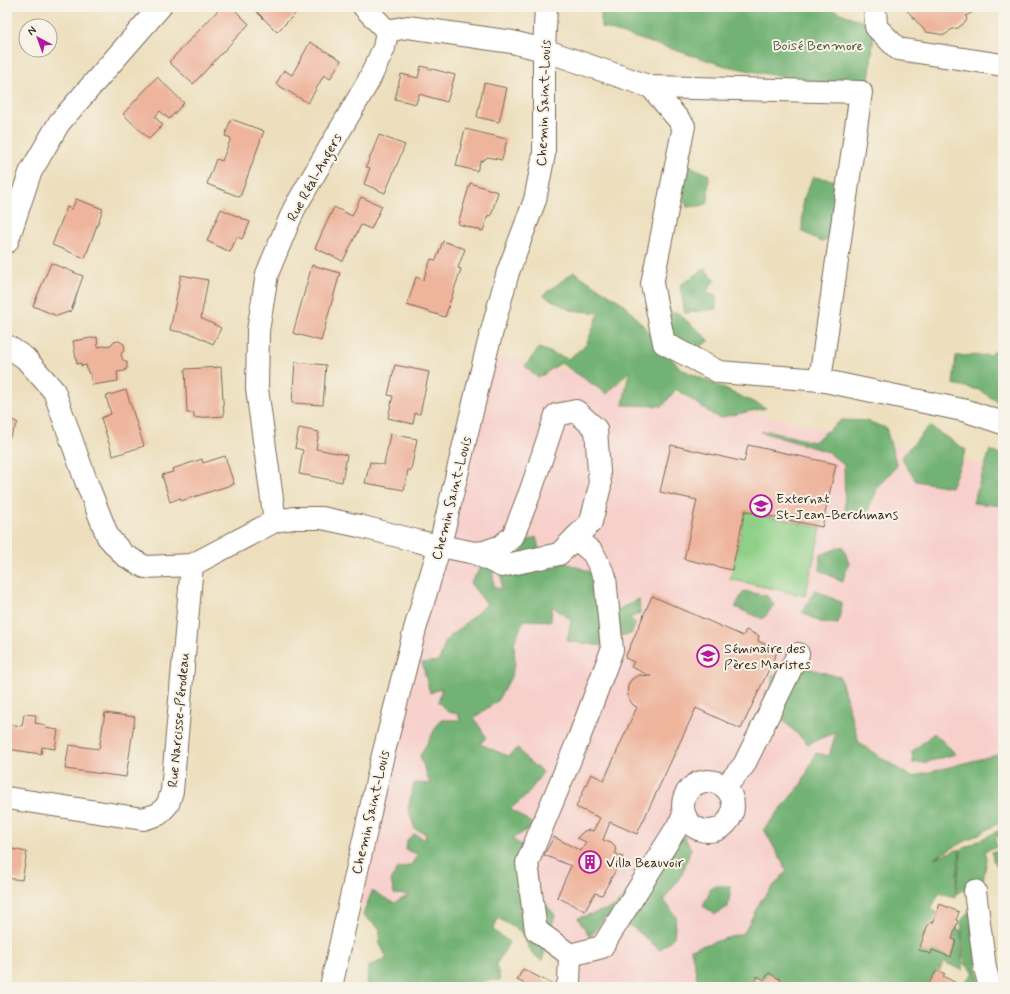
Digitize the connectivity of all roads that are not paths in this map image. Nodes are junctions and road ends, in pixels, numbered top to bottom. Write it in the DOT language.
graph roads {
  1 [pos="160,7"];
  2 [pos="364,7"];
  3 [pos="546,7"];
  4 [pos="875,7"];
  5 [pos="386,32"];
  6 [pos="544,50"];
  7 [pos="1003,65"];
  8 [pos="651,87"];
  9 [pos="7,242"];
  10 [pos="7,346"];
  11 [pos="820,380"];
  12 [pos="1003,423"];
  13 [pos="275,521"];
  14 [pos="575,538"];
  15 [pos="440,545"];
  16 [pos="475,553"];
  17 [pos="192,565"];
  18 [pos="798,654"];
  19 [pos="725,787"];
  20 [pos="7,798"];
  21 [pos="684,816"];
  22 [pos="975,891"];
  23 [pos="570,955"];
  24 [pos="331,987"];
  25 [pos="567,987"];
  26 [pos="990,987"];
  1 -- 9 [label="street"];
  2 -- 5 [label="street"];
  3 -- 6 [label="street, Chemin Saint-Louis"];
  4 -- 7 [label="street"];
  5 -- 6 [label="street"];
  5 -- 13 [label="street, Rue Réal-Angers"];
  6 -- 8 [label="street"];
  6 -- 15 [label="street, Chemin Saint-Louis"];
  8 -- 11 [label="street"];
  8 -- 11 [label="street"];
  10 -- 17 [label="street"];
  11 -- 12 [label="street"];
  13 -- 15 [label="street"];
  13 -- 17 [label="street"];
  14 -- 16 [label="street"];
  14 -- 16 [label="street"];
  14 -- 23 [label="street"];
  15 -- 16 [label="street"];
  15 -- 24 [label="street, Chemin Saint-Louis"];
  17 -- 20 [label="street, Rue Narcisse-Pérodeau"];
  18 -- 19 [label="street"];
  19 -- 21 [label="street"];
  19 -- 21 [label="street"];
  21 -- 23 [label="street"];
  22 -- 26 [label="street"];
  23 -- 25 [label="street"];
}
